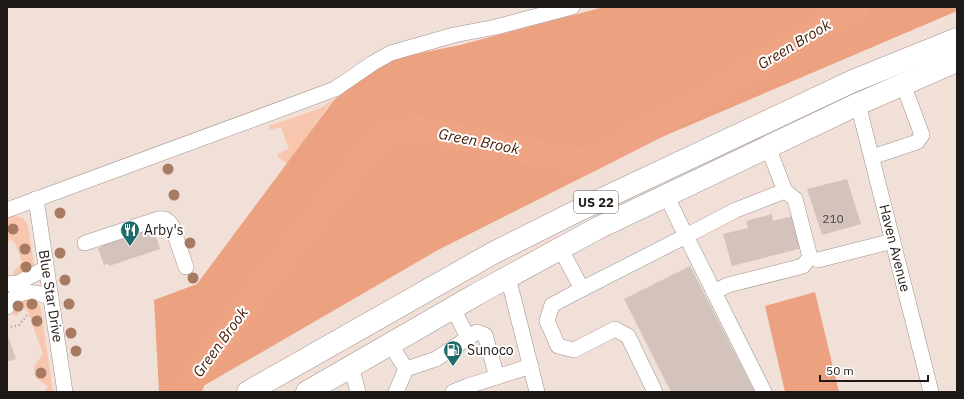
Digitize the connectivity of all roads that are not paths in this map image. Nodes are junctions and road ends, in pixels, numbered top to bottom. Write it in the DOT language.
graph roads {
  1 [pos="572,7"];
  2 [pos="957,39"];
  3 [pos="957,61"];
  4 [pos="903,84"];
  5 [pos="858,104"];
  6 [pos="768,147"];
  7 [pos="872,157"];
  8 [pos="785,191"];
  9 [pos="666,195"];
  10 [pos="36,199"];
  11 [pos="7,210"];
  12 [pos="686,236"];
  13 [pos="893,241"];
  14 [pos="85,243"];
  15 [pos="560,248"];
  16 [pos="818,260"];
  17 [pos="186,266"];
  18 [pos="46,268"];
  19 [pos="508,277"];
  20 [pos="7,284"];
  21 [pos="582,289"];
  22 [pos="714,292"];
  23 [pos="51,298"];
  24 [pos="7,307"];
  25 [pos="453,308"];
  26 [pos="468,338"];
  27 [pos="390,344"];
  28 [pos="351,366"];
  29 [pos="531,366"];
  30 [pos="406,369"];
  31 [pos="497,377"];
  32 [pos="65,392"];
  33 [pos="248,392"];
  34 [pos="307,392"];
  35 [pos="358,392"];
  36 [pos="396,392"];
  37 [pos="453,392"];
  38 [pos="537,392"];
  39 [pos="655,392"];
  40 [pos="764,392"];
  41 [pos="931,392"];
  1 -- 10 [label="street"];
  2 -- 33 [label="highway, US 22"];
  3 -- 4 [label="highway, US 22"];
  4 -- 5 [label="highway, US 22"];
  4 -- 7 [label="street"];
  5 -- 6 [label="highway, US 22"];
  5 -- 7 [label="street, Haven Avenue"];
  6 -- 8 [label="street"];
  6 -- 9 [label="highway, US 22"];
  7 -- 13 [label="street, Haven Avenue"];
  8 -- 12 [label="street"];
  8 -- 22 [label="street"];
  9 -- 12 [label="street"];
  9 -- 15 [label="highway, US 22"];
  10 -- 11 [label="street"];
  10 -- 18 [label="street, Blue Star Drive"];
  12 -- 21 [label="street"];
  12 -- 22 [label="street"];
  13 -- 16 [label="street"];
  13 -- 41 [label="street, Haven Avenue"];
  14 -- 17 [label="street"];
  15 -- 19 [label="highway, US 22"];
  15 -- 21 [label="street"];
  18 -- 20 [label="street"];
  18 -- 23 [label="street, Blue Star Drive"];
  19 -- 25 [label="highway, US 22"];
  19 -- 29 [label="street"];
  21 -- 39 [label="street"];
  22 -- 40 [label="street"];
  23 -- 24 [label="street"];
  23 -- 32 [label="street, Blue Star Drive"];
  25 -- 26 [label="street"];
  25 -- 27 [label="highway, US 22"];
  26 -- 30 [label="street"];
  26 -- 31 [label="street"];
  27 -- 28 [label="highway, US 22"];
  27 -- 30 [label="street"];
  28 -- 34 [label="highway, US 22"];
  28 -- 35 [label="street"];
  29 -- 31 [label="street"];
  29 -- 38 [label="street"];
  30 -- 36 [label="street"];
  31 -- 37 [label="street"];
}
